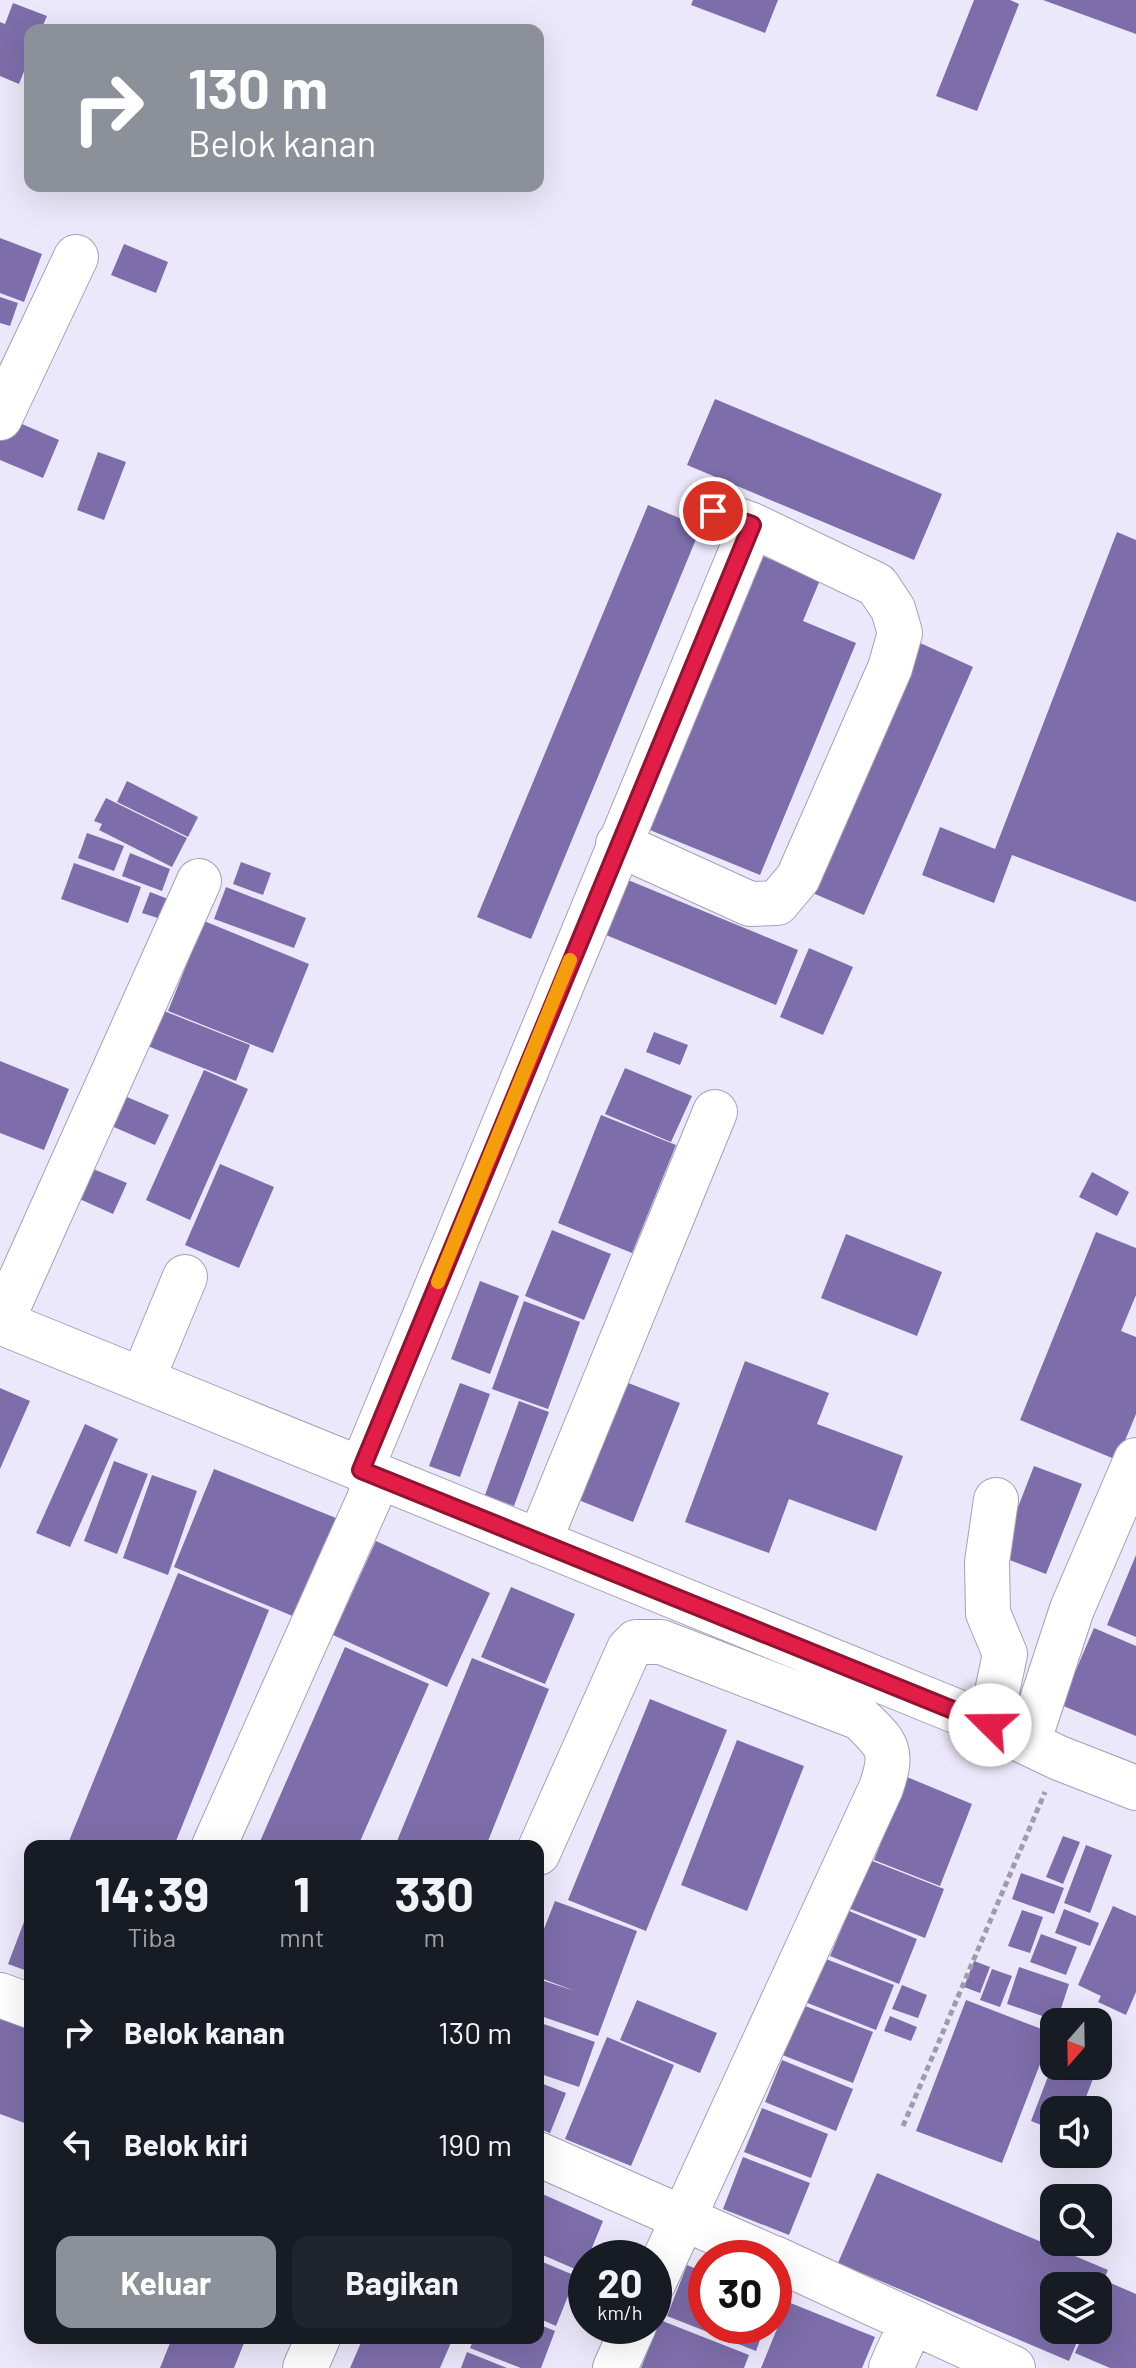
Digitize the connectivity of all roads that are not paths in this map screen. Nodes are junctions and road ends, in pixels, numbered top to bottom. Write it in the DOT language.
graph roads {
  1 [pos="76,257"];
  2 [pos="0,418"];
  3 [pos="618,844"];
  4 [pos="199,881"];
  5 [pos="715,1112"];
  6 [pos="185,1277"];
  7 [pos="0,1323"];
  8 [pos="143,1378"];
  9 [pos="1136,1460"];
  10 [pos="369,1475"];
  11 [pos="996,1500"];
  12 [pos="539,1542"];
  13 [pos="1026,1742"];
  14 [pos="1136,1788"];
  15 [pos="217,1840"];
  16 [pos="544,1840"];
  17 [pos="0,1995"];
  18 [pos="24,2004"];
  19 [pos="544,2157"];
  20 [pos="684,2216"];
  21 [pos="735,2240"];
  22 [pos="672,2242"];
  23 [pos="792,2267"];
  24 [pos="911,2323"];
  25 [pos="315,2344"];
  26 [pos="626,2344"];
  27 [pos="305,2368"];
  28 [pos="615,2368"];
  29 [pos="891,2368"];
  30 [pos="1013,2368"];
  1 -- 2 [label="street"];
  3 -- 3 [label="street"];
  3 -- 10 [label="street"];
  4 -- 7 [label="street"];
  5 -- 12 [label="street"];
  6 -- 8 [label="street"];
  7 -- 8 [label="street"];
  8 -- 10 [label="street"];
  9 -- 13 [label="street"];
  10 -- 12 [label="street"];
  10 -- 15 [label="street"];
  11 -- 13 [label="street"];
  12 -- 13 [label="street"];
  13 -- 14 [label="street"];
  16 -- 20 [label="street"];
  17 -- 18 [label="street"];
  19 -- 20 [label="street"];
  20 -- 21 [label="street"];
  20 -- 22 [label="street"];
  23 -- 24 [label="street"];
  24 -- 29 [label="street"];
  24 -- 30 [label="street"];
  25 -- 27 [label="street"];
  26 -- 28 [label="street"];
}
